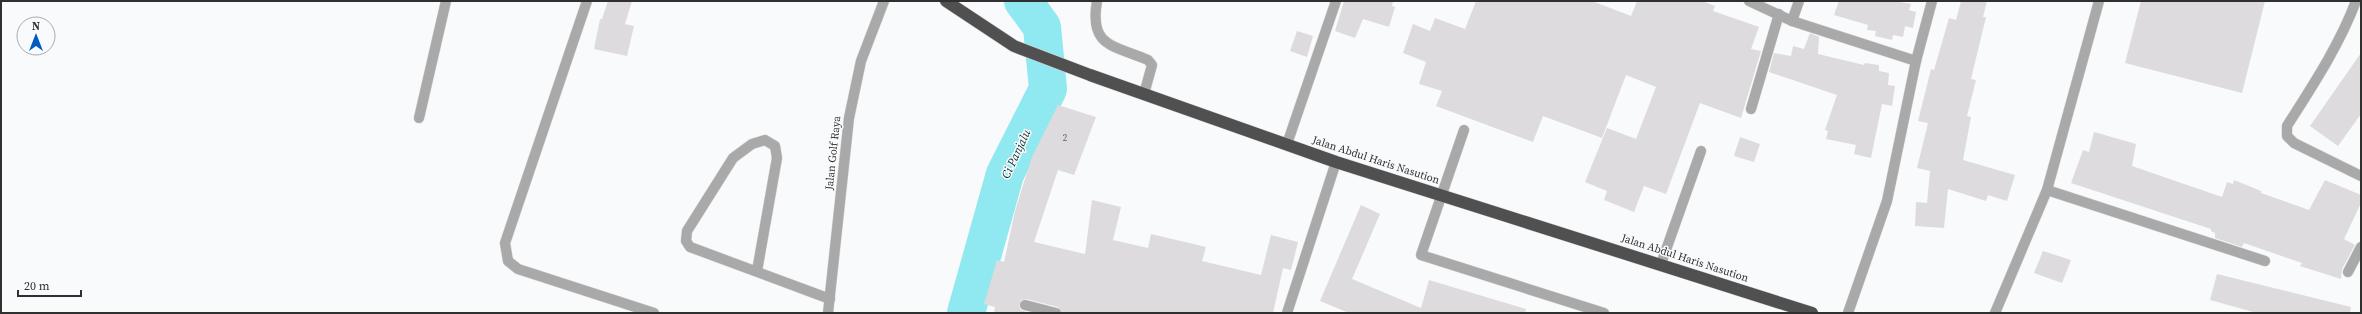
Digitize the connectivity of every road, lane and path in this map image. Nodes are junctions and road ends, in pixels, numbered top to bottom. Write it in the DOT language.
graph roads {
  1 [pos="446,1"];
  2 [pos="587,1"];
  3 [pos="884,1"];
  4 [pos="946,1"];
  5 [pos="1097,1"];
  6 [pos="1336,1"];
  7 [pos="1749,1"];
  8 [pos="1799,1"];
  9 [pos="1932,1"];
  10 [pos="2099,1"];
  11 [pos="2356,1"];
  12 [pos="1779,14"];
  13 [pos="1792,21"];
  14 [pos="1916,61"];
  15 [pos="1144,94"];
  16 [pos="1751,109"];
  17 [pos="419,118"];
  18 [pos="1464,130"];
  19 [pos="1287,144"];
  20 [pos="1701,151"];
  21 [pos="1336,162"];
  22 [pos="2361,176"];
  23 [pos="2047,190"];
  24 [pos="1441,195"];
  25 [pos="2361,247"];
  26 [pos="2264,261"];
  27 [pos="1661,264"];
  28 [pos="757,271"];
  29 [pos="2348,272"];
  30 [pos="830,298"];
  31 [pos="1025,306"];
  32 [pos="654,313"];
  33 [pos="828,313"];
  34 [pos="1056,313"];
  35 [pos="1287,313"];
  36 [pos="1604,313"];
  37 [pos="1812,313"];
  38 [pos="1848,313"];
  39 [pos="1995,313"];
  1 -- 17 [label="street"];
  2 -- 32 [label="street"];
  3 -- 30 [label="street, Jalan Golf Raya"];
  4 -- 15 [label="highway, Jalan Abdul Haris Nasution"];
  5 -- 15 [label="street"];
  6 -- 19 [label="street"];
  7 -- 12 [label="street"];
  8 -- 13 [label="street"];
  9 -- 14 [label="street"];
  10 -- 23 [label="street"];
  11 -- 22 [label="street"];
  12 -- 13 [label="street"];
  12 -- 16 [label="street"];
  13 -- 14 [label="street"];
  14 -- 38 [label="street"];
  15 -- 19 [label="highway, Jalan Abdul Haris Nasution"];
  18 -- 24 [label="street"];
  19 -- 21 [label="highway, Jalan Abdul Haris Nasution"];
  20 -- 27 [label="street"];
  21 -- 24 [label="highway, Jalan Abdul Haris Nasution"];
  21 -- 35 [label="street"];
  23 -- 26 [label="street"];
  23 -- 39 [label="street"];
  24 -- 27 [label="highway, Jalan Abdul Haris Nasution"];
  24 -- 36 [label="street"];
  25 -- 29 [label="street"];
  27 -- 37 [label="highway, Jalan Abdul Haris Nasution"];
  28 -- 28 [label="street"];
  28 -- 30 [label="street"];
  30 -- 33 [label="street, Jalan Golf Raya"];
  31 -- 34 [label="street"];
}
